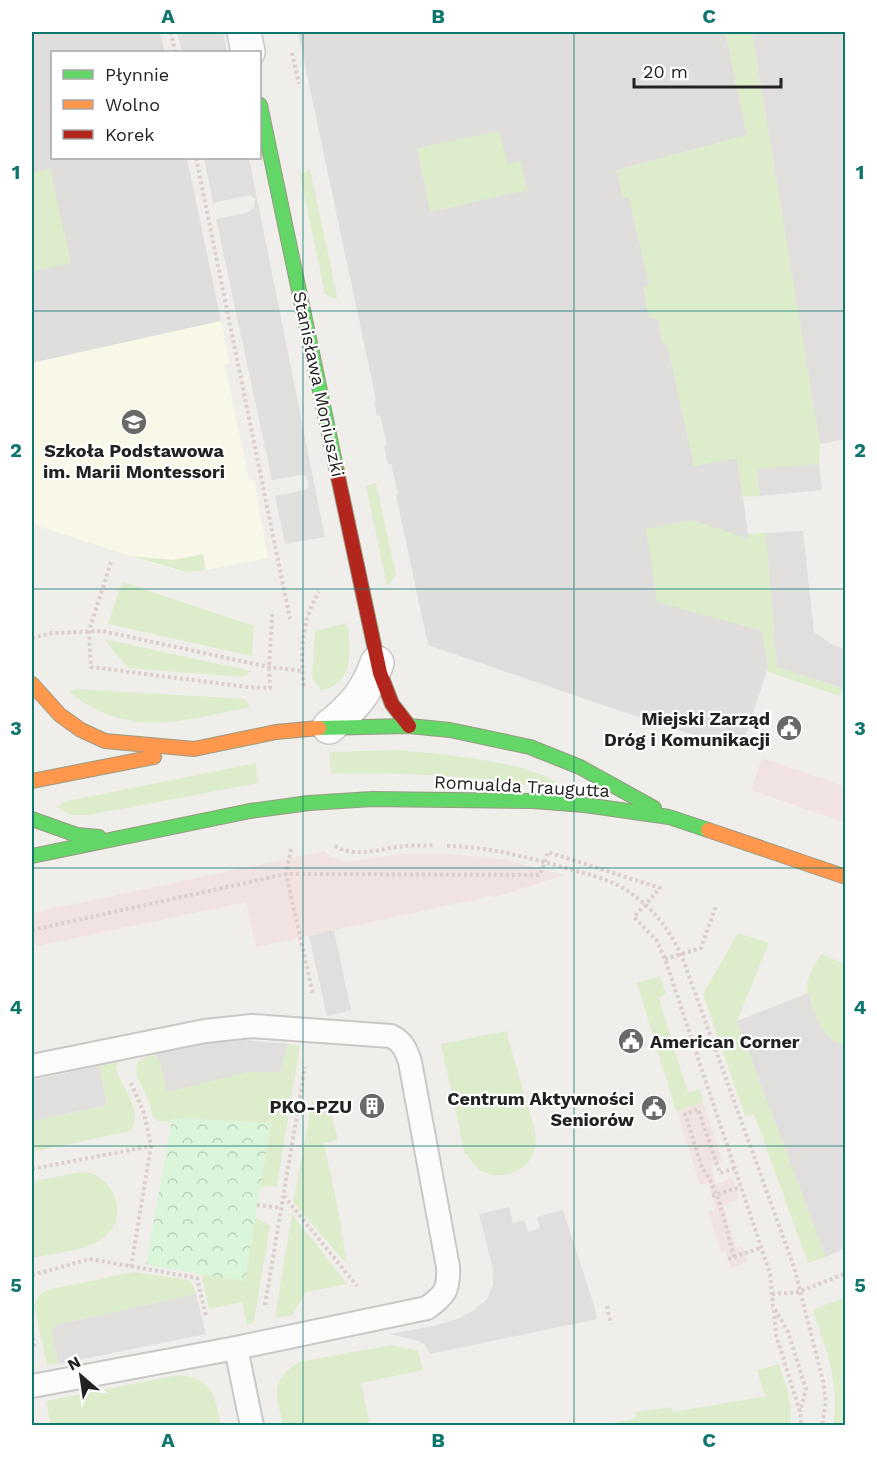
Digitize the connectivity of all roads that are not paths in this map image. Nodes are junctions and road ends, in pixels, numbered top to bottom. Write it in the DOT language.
graph roads {
  1 [pos="244,32"];
  2 [pos="248,51"];
  3 [pos="261,110"];
  4 [pos="376,663"];
  5 [pos="32,684"];
  6 [pos="409,726"];
  7 [pos="320,728"];
  8 [pos="194,749"];
  9 [pos="32,781"];
  10 [pos="669,817"];
  11 [pos="32,819"];
  12 [pos="116,838"];
  13 [pos="32,856"];
  14 [pos="846,877"];
  15 [pos="32,1066"];
  16 [pos="227,1350"];
  17 [pos="32,1386"];
  18 [pos="252,1425"];
  1 -- 2 [label="street"];
  3 -- 4 [label="street, Stanisława Moniuszki"];
  4 -- 6 [label="street, Stanisława Moniuszki"];
  4 -- 7 [label="street"];
  5 -- 8 [label="street, Romualda Traugutta"];
  6 -- 7 [label="street, Romualda Traugutta"];
  6 -- 10 [label="street, Romualda Traugutta"];
  7 -- 8 [label="street, Romualda Traugutta"];
  8 -- 9 [label="street"];
  10 -- 12 [label="street, Romualda Traugutta"];
  10 -- 14 [label="street, Romualda Traugutta"];
  11 -- 12 [label="street"];
  12 -- 13 [label="street, Romualda Traugutta"];
  15 -- 16 [label="lane"];
  16 -- 17 [label="lane"];
  16 -- 18 [label="lane"];
}
